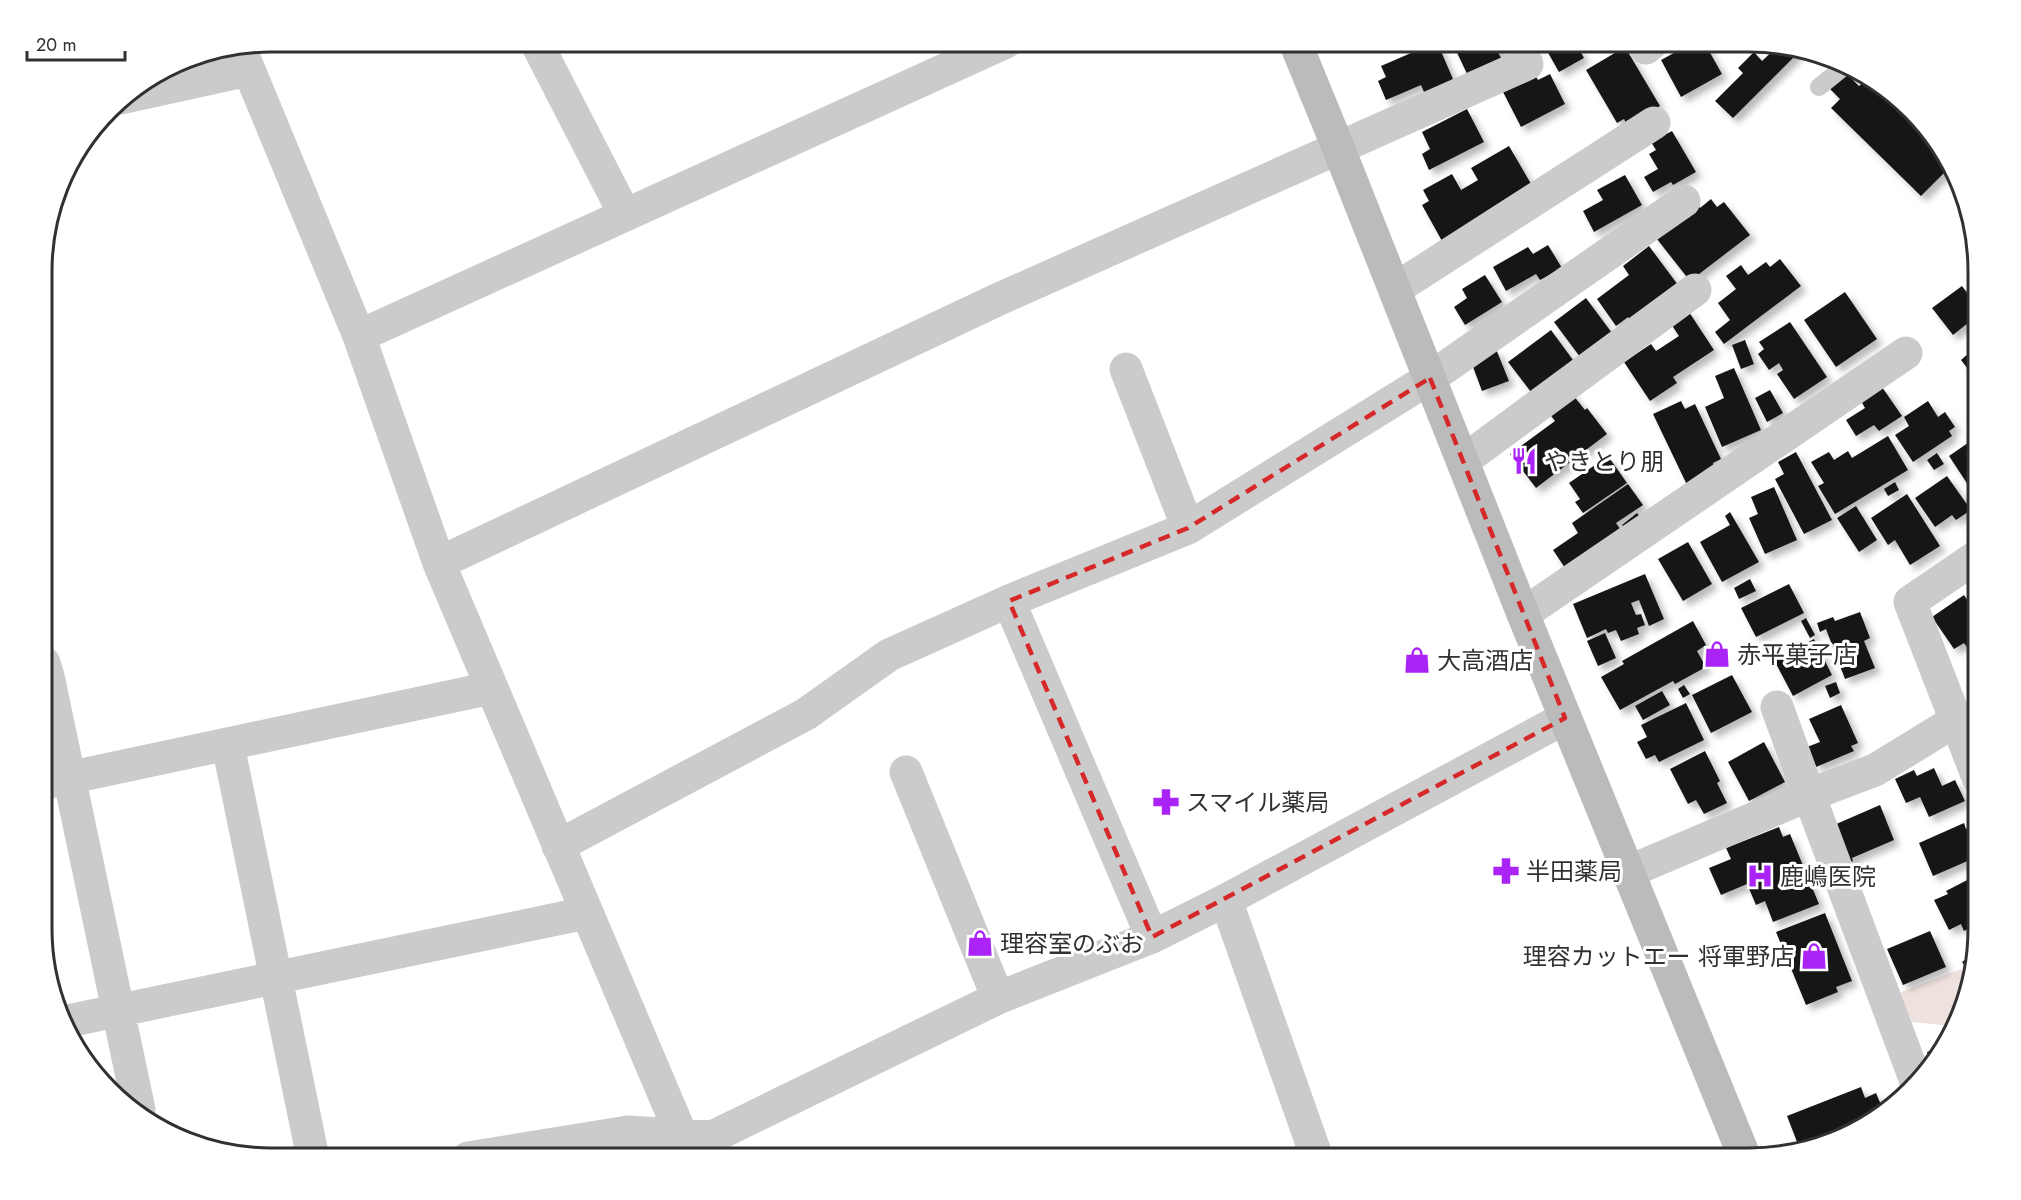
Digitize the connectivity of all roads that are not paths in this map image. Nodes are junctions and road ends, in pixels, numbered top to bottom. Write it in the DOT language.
graph roads {
  1 [pos="541,52"];
  2 [pos="984,52"];
  3 [pos="1299,52"];
  4 [pos="244,59"];
  5 [pos="1527,64"];
  6 [pos="1838,71"];
  7 [pos="1819,87"];
  8 [pos="151,89"];
  9 [pos="1654,123"];
  10 [pos="1338,147"];
  11 [pos="1684,201"];
  12 [pos="625,215"];
  13 [pos="1395,289"];
  14 [pos="1695,290"];
  15 [pos="359,336"];
  16 [pos="1906,353"];
  17 [pos="1126,369"];
  18 [pos="1430,378"];
  19 [pos="1463,461"];
  20 [pos="1188,528"];
  21 [pos="1968,562"];
  22 [pos="439,563"];
  23 [pos="1009,601"];
  24 [pos="1523,614"];
  25 [pos="491,688"];
  26 [pos="1777,707"];
  27 [pos="1565,718"];
  28 [pos="1955,721"];
  29 [pos="52,728"];
  30 [pos="228,745"];
  31 [pos="1968,754"];
  32 [pos="906,772"];
  33 [pos="56,780"];
  34 [pos="1809,795"];
  35 [pos="558,846"];
  36 [pos="1628,872"];
  37 [pos="1226,900"];
  38 [pos="586,913"];
  39 [pos="1152,937"];
  40 [pos="276,979"];
  41 [pos="998,998"];
  42 [pos="117,1011"];
  43 [pos="73,1020"];
  44 [pos="1913,1074"];
  45 [pos="137,1101"];
  46 [pos="686,1146"];
  47 [pos="311,1148"];
  48 [pos="530,1148"];
  49 [pos="1313,1148"];
  50 [pos="1741,1148"];
  1 -- 12 [label="street"];
  2 -- 12 [label="street"];
  3 -- 10 [label="street"];
  4 -- 8 [label="street"];
  4 -- 15 [label="street"];
  5 -- 10 [label="street"];
  6 -- 7 [label="lane"];
  9 -- 13 [label="street"];
  10 -- 13 [label="street"];
  10 -- 22 [label="street"];
  11 -- 18 [label="street"];
  12 -- 15 [label="street"];
  13 -- 18 [label="street"];
  14 -- 19 [label="street"];
  15 -- 22 [label="street"];
  16 -- 24 [label="street"];
  17 -- 20 [label="street"];
  18 -- 19 [label="street"];
  18 -- 20 [label="street"];
  19 -- 24 [label="street"];
  20 -- 23 [label="street"];
  21 -- 28 [label="street"];
  22 -- 25 [label="street"];
  23 -- 35 [label="street"];
  23 -- 39 [label="street"];
  24 -- 27 [label="street"];
  25 -- 30 [label="street"];
  25 -- 35 [label="street"];
  26 -- 34 [label="street"];
  27 -- 36 [label="street"];
  27 -- 37 [label="street"];
  28 -- 31 [label="street"];
  28 -- 34 [label="street"];
  29 -- 33 [label="street"];
  30 -- 33 [label="street"];
  30 -- 40 [label="street"];
  32 -- 41 [label="street"];
  33 -- 42 [label="street"];
  34 -- 36 [label="street"];
  34 -- 44 [label="street"];
  35 -- 38 [label="street"];
  36 -- 50 [label="street"];
  37 -- 39 [label="street"];
  37 -- 49 [label="street"];
  38 -- 40 [label="street"];
  38 -- 46 [label="street"];
  39 -- 41 [label="street"];
  40 -- 42 [label="street"];
  40 -- 47 [label="street"];
  41 -- 46 [label="street"];
  42 -- 43 [label="street"];
  42 -- 45 [label="street"];
  46 -- 48 [label="street"];
}
